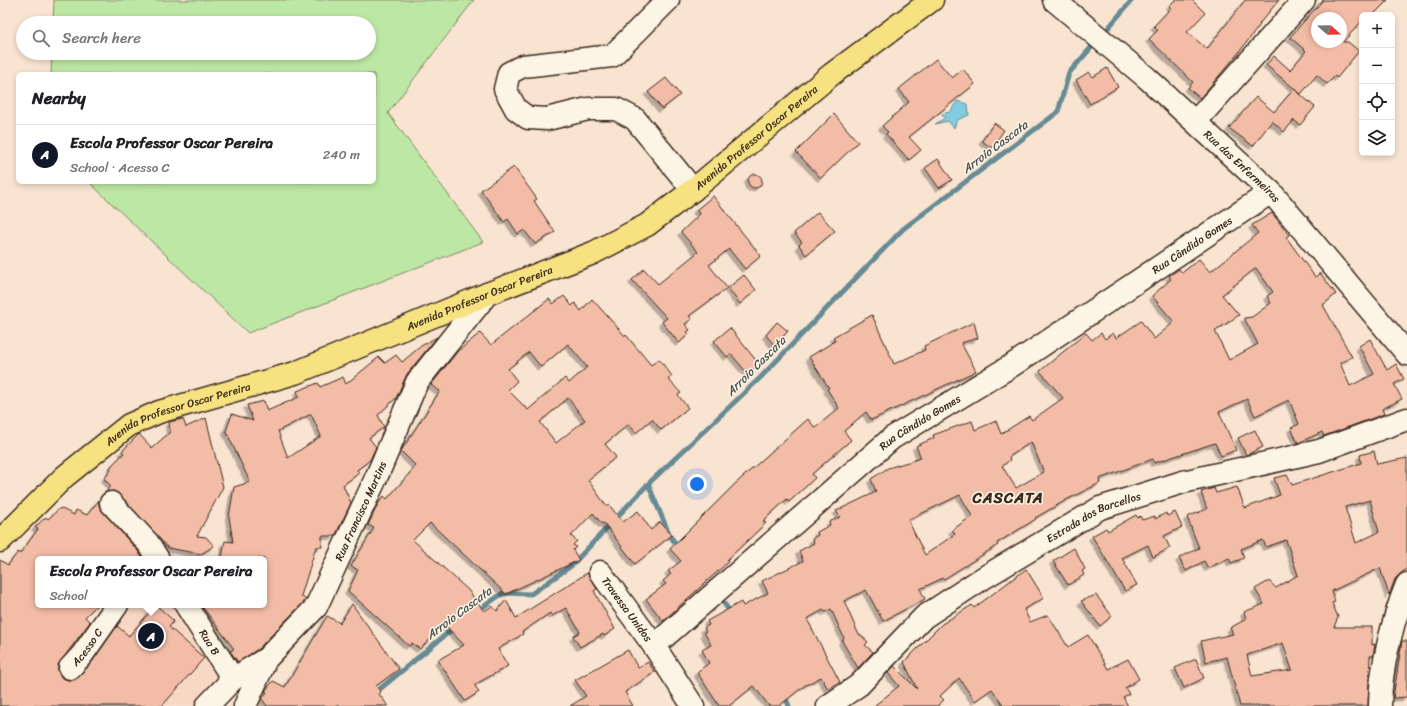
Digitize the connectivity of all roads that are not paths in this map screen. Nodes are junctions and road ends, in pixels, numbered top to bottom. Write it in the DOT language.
graph roads {
  1 [pos="668,0"];
  2 [pos="932,0"];
  3 [pos="1054,0"];
  4 [pos="1304,0"];
  5 [pos="1196,121"];
  6 [pos="693,190"];
  7 [pos="1271,192"];
  8 [pos="487,294"];
  9 [pos="1407,354"];
  10 [pos="1407,420"];
  11 [pos="111,503"];
  12 [pos="0,542"];
  13 [pos="155,556"];
  14 [pos="600,572"];
  15 [pos="1407,584"];
  16 [pos="115,608"];
  17 [pos="188,608"];
  18 [pos="654,646"];
  19 [pos="266,659"];
  20 [pos="70,668"];
  21 [pos="232,679"];
  22 [pos="207,706"];
  23 [pos="245,706"];
  24 [pos="693,706"];
  25 [pos="828,706"];
  26 [pos="1380,706"];
  1 -- 6 [label="street"];
  2 -- 6 [label="main road, Avenida Professor Oscar Pereira"];
  3 -- 5 [label="street, Rua das Enfermeiras"];
  4 -- 5 [label="street"];
  5 -- 7 [label="street, Rua das Enfermeiras"];
  6 -- 8 [label="main road, Avenida Professor Oscar Pereira"];
  7 -- 9 [label="street, Rua das Enfermeiras"];
  7 -- 18 [label="street, Rua Cândido Gomes"];
  8 -- 12 [label="main road, Avenida Professor Oscar Pereira"];
  8 -- 19 [label="street, Rua Francisco Martins"];
  10 -- 25 [label="street, Estrada dos Barcellos"];
  11 -- 13 [label="street"];
  14 -- 18 [label="street, Travessa Unidos"];
  15 -- 26 [label="street"];
  16 -- 20 [label="street, Acesso C"];
  17 -- 21 [label="street, Rua B"];
  18 -- 24 [label="street"];
  19 -- 21 [label="street, Rua Francisco Martins"];
  19 -- 23 [label="street"];
  21 -- 22 [label="street, Rua Francisco Martins"];
}
